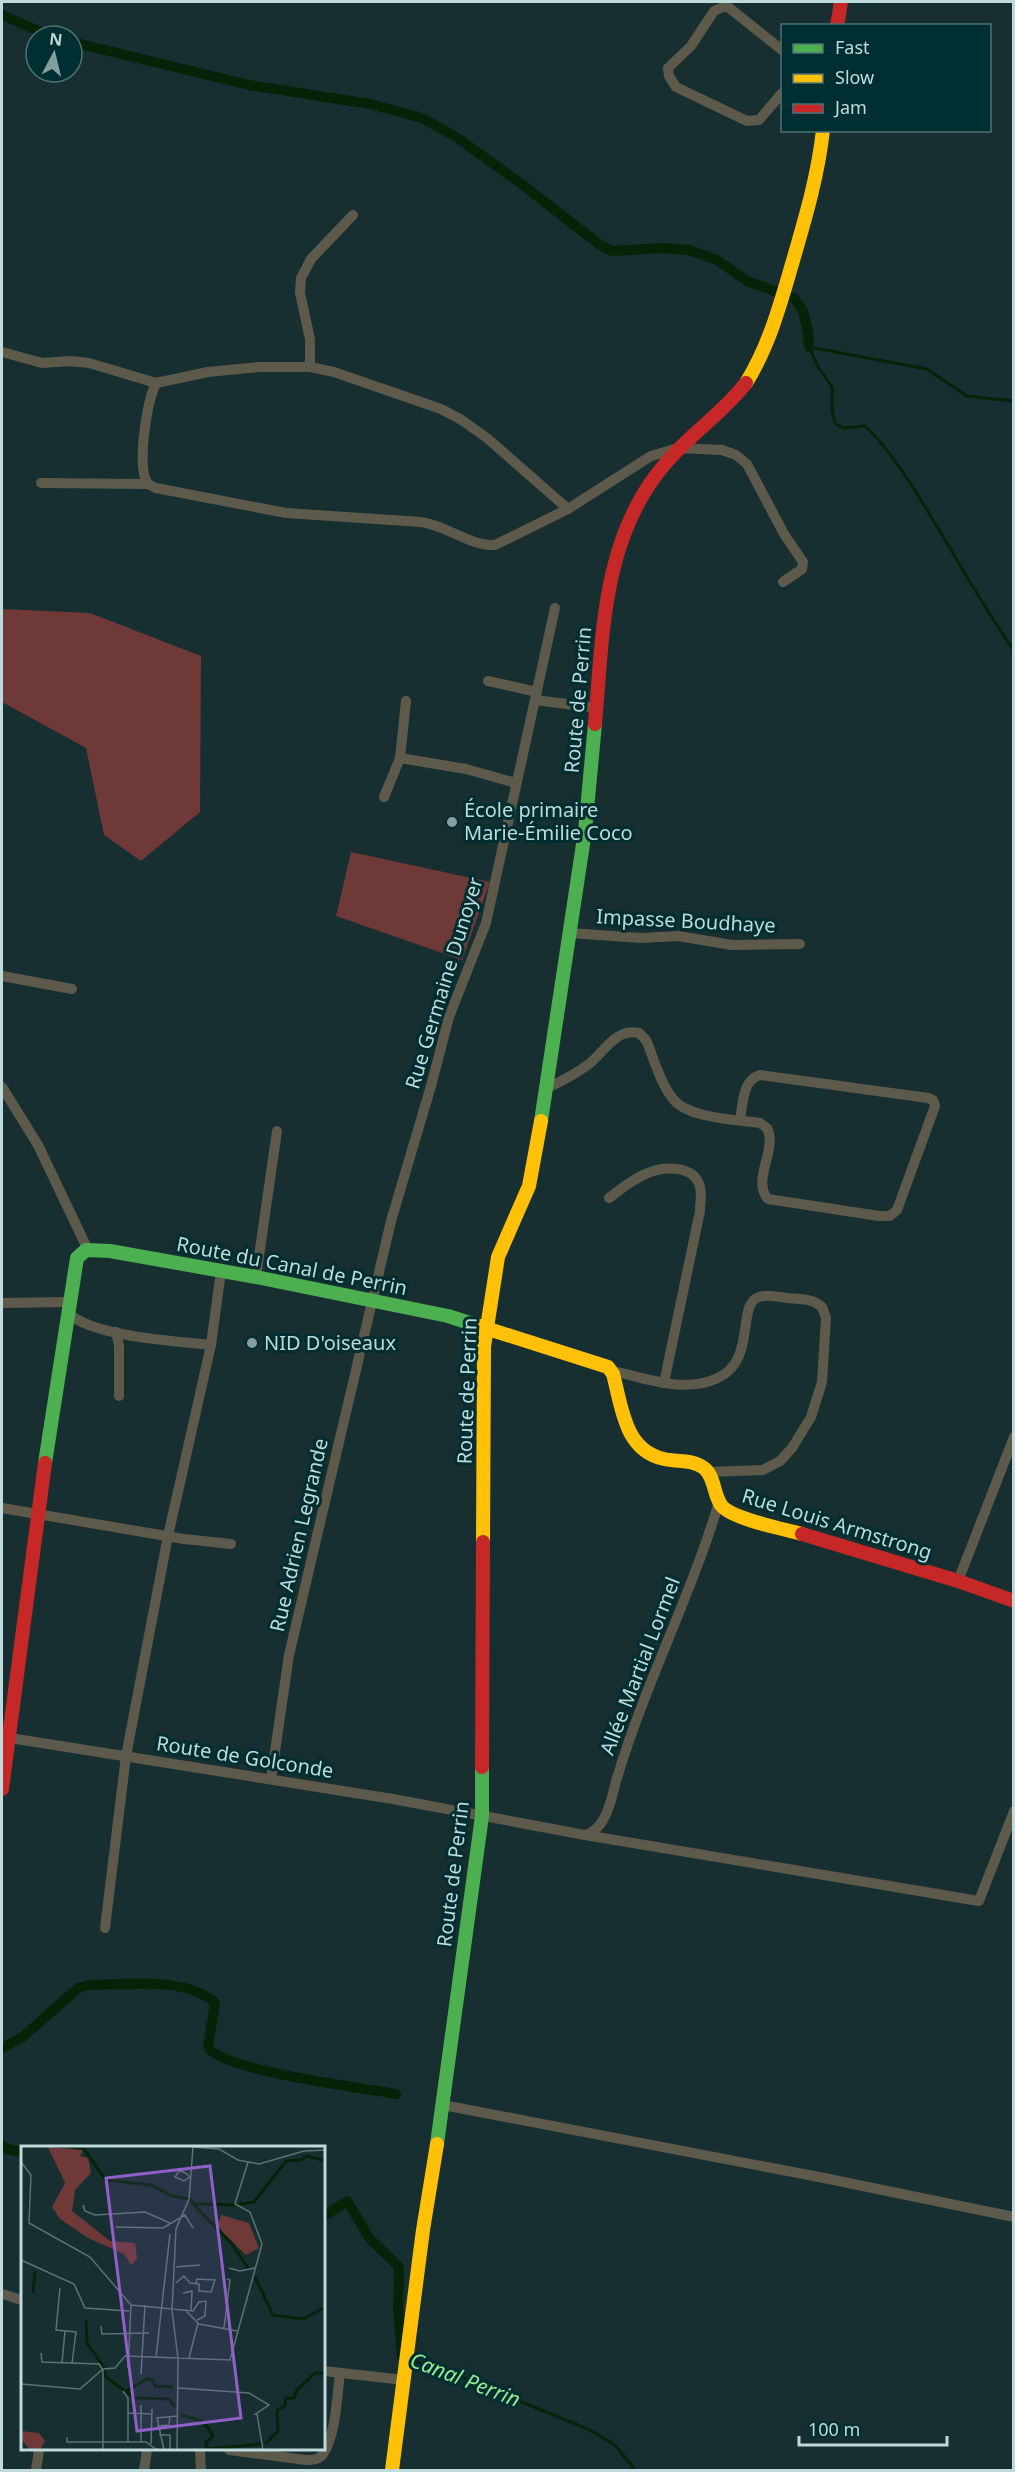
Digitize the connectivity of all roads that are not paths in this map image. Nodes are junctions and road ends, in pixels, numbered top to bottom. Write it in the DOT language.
graph roads {
  1 [pos="841,2"];
  2 [pos="837,24"];
  3 [pos="781,48"];
  4 [pos="781,95"];
  5 [pos="823,132"];
  6 [pos="352,215"];
  7 [pos="2,352"];
  8 [pos="310,367"];
  9 [pos="156,382"];
  10 [pos="678,448"];
  11 [pos="41,483"];
  12 [pos="148,484"];
  13 [pos="568,508"];
  14 [pos="783,582"];
  15 [pos="555,608"];
  16 [pos="488,681"];
  17 [pos="536,696"];
  18 [pos="406,701"];
  19 [pos="598,708"];
  20 [pos="400,759"];
  21 [pos="516,783"];
  22 [pos="384,796"];
  23 [pos="569,933"];
  24 [pos="800,944"];
  25 [pos="2,976"];
  26 [pos="72,989"];
  27 [pos="2,1087"];
  28 [pos="547,1088"];
  29 [pos="740,1120"];
  30 [pos="277,1131"];
  31 [pos="609,1198"];
  32 [pos="88,1250"];
  33 [pos="221,1271"];
  34 [pos="256,1277"];
  35 [pos="373,1301"];
  36 [pos="2,1303"];
  37 [pos="69,1308"];
  38 [pos="486,1329"];
  39 [pos="116,1332"];
  40 [pos="211,1345"];
  41 [pos="610,1370"];
  42 [pos="664,1383"];
  43 [pos="119,1396"];
  44 [pos="1014,1437"];
  45 [pos="709,1473"];
  46 [pos="719,1502"];
  47 [pos="2,1508"];
  48 [pos="37,1514"];
  49 [pos="168,1536"];
  50 [pos="231,1544"];
  51 [pos="958,1581"];
  52 [pos="1014,1601"];
  53 [pos="5,1737"];
  54 [pos="126,1756"];
  55 [pos="271,1779"];
  56 [pos="2,1789"];
  57 [pos="1014,1811"];
  58 [pos="482,1816"];
  59 [pos="585,1835"];
  60 [pos="105,1928"];
  61 [pos="443,2105"];
  62 [pos="1014,2217"];
  63 [pos="2,2294"];
  64 [pos="21,2300"];
  65 [pos="326,2371"];
  66 [pos="340,2373"];
  67 [pos="405,2373"];
  68 [pos="326,2449"];
  69 [pos="39,2451"];
  70 [pos="147,2451"];
  71 [pos="200,2451"];
  72 [pos="237,2451"];
  73 [pos="325,2451"];
  74 [pos="36,2470"];
  75 [pos="144,2470"];
  76 [pos="201,2470"];
  77 [pos="392,2470"];
  1 -- 2 [label="main road"];
  3 -- 4 [label="street"];
  5 -- 10 [label="main road, Route de Perrin"];
  6 -- 8 [label="street"];
  7 -- 9 [label="street"];
  8 -- 9 [label="street"];
  8 -- 13 [label="street"];
  9 -- 12 [label="street"];
  10 -- 13 [label="street"];
  10 -- 14 [label="street"];
  10 -- 19 [label="main road, Route de Perrin"];
  11 -- 12 [label="street"];
  12 -- 13 [label="street"];
  15 -- 17 [label="street, Rue Germaine Dunoyer"];
  16 -- 17 [label="street"];
  17 -- 19 [label="street"];
  17 -- 21 [label="street, Rue Germaine Dunoyer"];
  18 -- 20 [label="street"];
  19 -- 23 [label="main road, Route de Perrin"];
  20 -- 21 [label="street"];
  20 -- 22 [label="street"];
  21 -- 35 [label="street, Rue Germaine Dunoyer"];
  23 -- 24 [label="street, Impasse Boudhaye"];
  23 -- 28 [label="main road, Route de Perrin"];
  25 -- 26 [label="street"];
  27 -- 32 [label="street"];
  28 -- 29 [label="street"];
  28 -- 38 [label="main road, Route de Perrin"];
  29 -- 29 [label="street"];
  30 -- 34 [label="street"];
  31 -- 42 [label="street"];
  32 -- 33 [label="main road, Route du Canal de Perrin"];
  32 -- 37 [label="main road"];
  33 -- 34 [label="main road, Route du Canal de Perrin"];
  33 -- 40 [label="street"];
  34 -- 35 [label="main road, Route du Canal de Perrin"];
  35 -- 38 [label="main road, Route du Canal de Perrin"];
  35 -- 55 [label="street, Rue Adrien Legrande"];
  36 -- 37 [label="street"];
  37 -- 39 [label="street"];
  37 -- 48 [label="main road"];
  38 -- 41 [label="main road"];
  38 -- 58 [label="main road, Route de Perrin"];
  39 -- 40 [label="street"];
  39 -- 43 [label="street"];
  40 -- 49 [label="street"];
  41 -- 42 [label="street"];
  41 -- 45 [label="main road"];
  42 -- 45 [label="street"];
  44 -- 51 [label="street"];
  45 -- 46 [label="main road, Rue Louis Armstrong"];
  46 -- 51 [label="main road, Rue Louis Armstrong"];
  46 -- 59 [label="street, Allée Martial Lormel"];
  47 -- 48 [label="street"];
  48 -- 49 [label="street"];
  48 -- 53 [label="main road"];
  49 -- 50 [label="street"];
  49 -- 54 [label="street"];
  51 -- 52 [label="main road, Rue Louis Armstrong"];
  53 -- 54 [label="street, Route de Golconde"];
  53 -- 56 [label="main road"];
  54 -- 55 [label="street, Route de Golconde"];
  54 -- 60 [label="street"];
  55 -- 58 [label="street, Route de Golconde"];
  57 -- 59 [label="street, Route de Golconde"];
  58 -- 59 [label="street, Route de Golconde"];
  58 -- 61 [label="main road, Route de Perrin"];
  61 -- 62 [label="street"];
  61 -- 67 [label="main road, Route de Perrin"];
  63 -- 64 [label="street"];
  65 -- 66 [label="street"];
  66 -- 67 [label="street"];
  66 -- 68 [label="street"];
  67 -- 77 [label="main road, Route de Perrin"];
  69 -- 74 [label="street"];
  70 -- 75 [label="street"];
  71 -- 76 [label="street"];
  72 -- 73 [label="street"];
}
